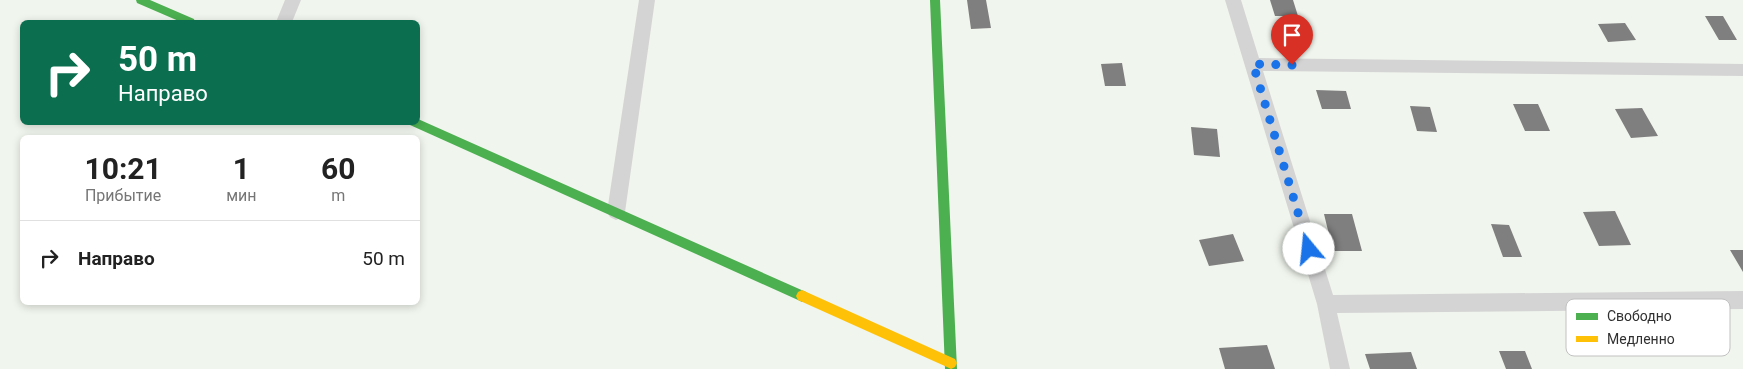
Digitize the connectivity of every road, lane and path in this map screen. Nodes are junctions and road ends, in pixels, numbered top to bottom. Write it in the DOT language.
graph roads {
  1 [pos="141,0"];
  2 [pos="293,0"];
  3 [pos="647,0"];
  4 [pos="935,0"];
  5 [pos="1233,0"];
  6 [pos="186,20"];
  7 [pos="285,20"];
  8 [pos="1253,64"];
  9 [pos="1743,70"];
  10 [pos="420,125"];
  11 [pos="616,212"];
  12 [pos="1730,300"];
  13 [pos="1743,300"];
  14 [pos="1566,302"];
  15 [pos="1326,304"];
  16 [pos="951,366"];
  17 [pos="1340,369"];
  1 -- 6 [label="street"];
  2 -- 7 [label="lane"];
  3 -- 11 [label="lane"];
  4 -- 16 [label="street"];
  5 -- 8 [label="lane"];
  8 -- 9 [label="lane"];
  8 -- 15 [label="lane"];
  10 -- 11 [label="street"];
  11 -- 16 [label="street"];
  12 -- 13 [label="lane"];
  14 -- 15 [label="lane"];
  15 -- 17 [label="lane"];
}
